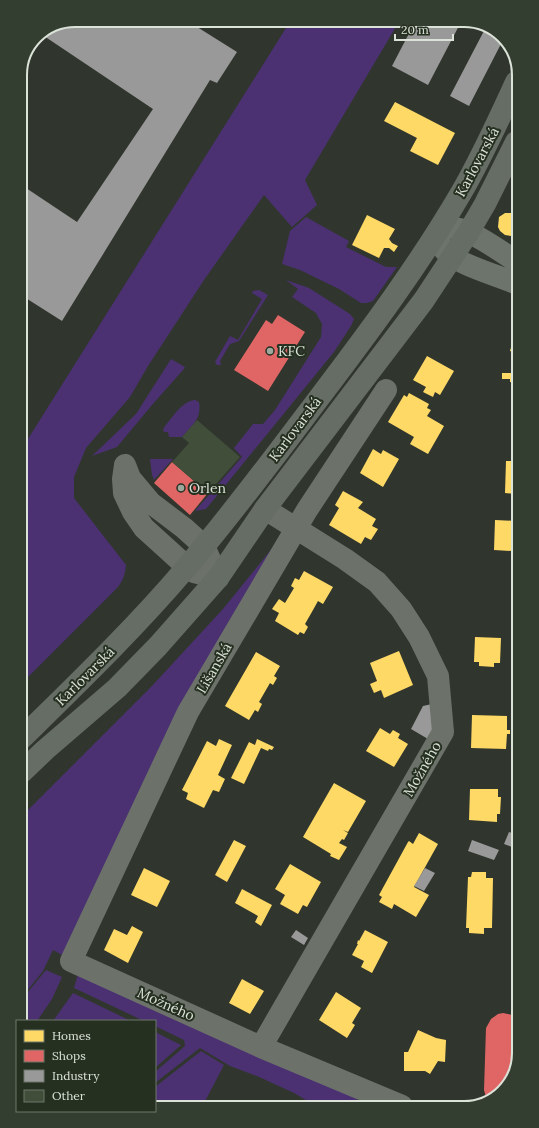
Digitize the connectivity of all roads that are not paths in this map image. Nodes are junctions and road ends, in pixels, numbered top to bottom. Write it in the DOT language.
graph roads {
  1 [pos="512,91"];
  2 [pos="512,150"];
  3 [pos="438,232"];
  4 [pos="468,233"];
  5 [pos="453,257"];
  6 [pos="512,258"];
  7 [pos="512,282"];
  8 [pos="386,390"];
  9 [pos="265,509"];
  10 [pos="296,528"];
  11 [pos="204,546"];
  12 [pos="187,567"];
  13 [pos="218,578"];
  14 [pos="27,733"];
  15 [pos="27,767"];
  16 [pos="71,961"];
  17 [pos="261,1047"];
  18 [pos="390,1101"];
  1 -- 3 [label="main road, Karlovarská"];
  2 -- 4 [label="main road, Karlovarská"];
  3 -- 4 [label="main road"];
  3 -- 5 [label="main road"];
  3 -- 11 [label="main road, Karlovarská"];
  4 -- 5 [label="main road, Karlovarská"];
  4 -- 6 [label="main road"];
  5 -- 7 [label="main road"];
  5 -- 9 [label="main road, Karlovarská"];
  8 -- 10 [label="street, Lišanská"];
  9 -- 10 [label="street, Možného"];
  9 -- 13 [label="main road, Karlovarská"];
  10 -- 16 [label="street, Lišanská"];
  10 -- 17 [label="street, Možného"];
  11 -- 12 [label="main road, Karlovarská"];
  11 -- 12 [label="street"];
  11 -- 13 [label="street"];
  12 -- 13 [label="street"];
  12 -- 14 [label="main road, Karlovarská"];
  13 -- 15 [label="main road, Karlovarská"];
  16 -- 17 [label="street, Možného"];
  17 -- 18 [label="street, Možného"];
}
